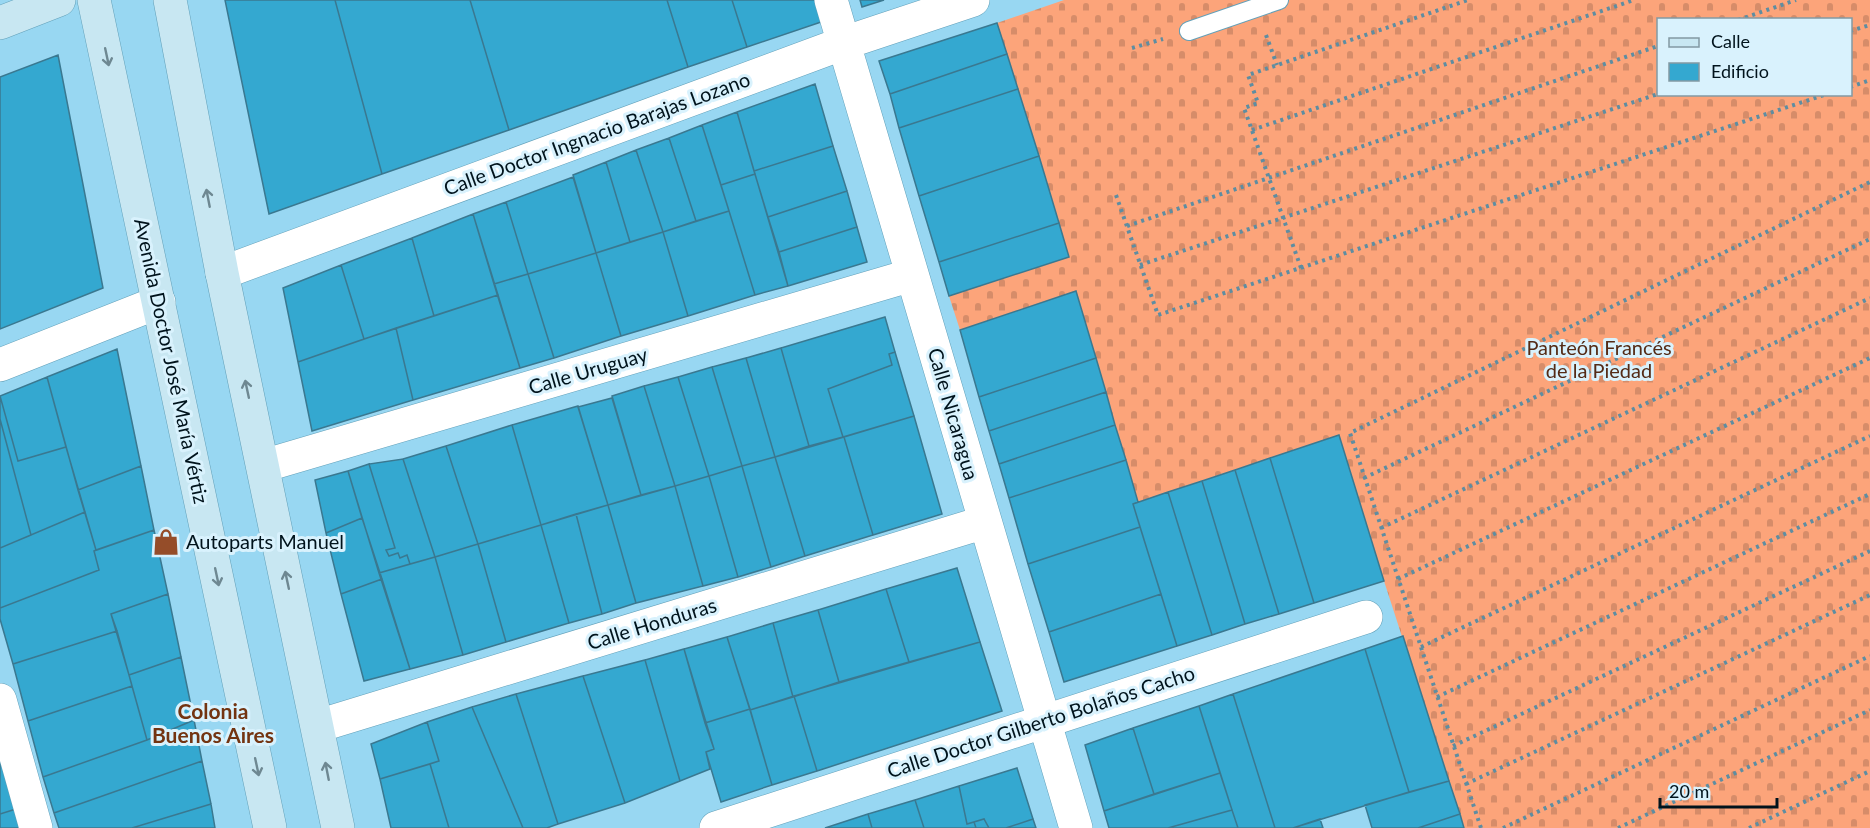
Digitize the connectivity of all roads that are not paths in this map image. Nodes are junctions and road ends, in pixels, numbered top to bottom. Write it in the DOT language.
graph roads {
  1 [pos="59,0"];
  2 [pos="94,0"];
  3 [pos="170,0"];
  4 [pos="831,0"];
  5 [pos="973,0"];
  6 [pos="1280,0"];
  7 [pos="0,23"];
  8 [pos="1189,31"];
  9 [pos="844,43"];
  10 [pos="222,273"];
  11 [pos="912,275"];
  12 [pos="159,302"];
  13 [pos="0,365"];
  14 [pos="263,466"];
  15 [pos="985,522"];
  16 [pos="1366,617"];
  17 [pos="0,700"];
  18 [pos="1044,720"];
  19 [pos="318,726"];
  20 [pos="36,828"];
  21 [pos="270,828"];
  22 [pos="338,828"];
  23 [pos="716,828"];
  24 [pos="1076,828"];
  1 -- 7 [label="main road"];
  2 -- 12 [label="main road, Avenida Doctor José María Vértiz, one-way"];
  10 -- 3 [label="main road, one-way"];
  4 -- 9 [label="street, Calle Nicaragua"];
  5 -- 9 [label="street, Calle Doctor Ingnacio Barajas Lozano"];
  6 -- 8 [label="lane"];
  9 -- 10 [label="street, Calle Doctor Ingnacio Barajas Lozano"];
  9 -- 11 [label="street, Calle Nicaragua"];
  14 -- 10 [label="main road, one-way"];
  11 -- 14 [label="street, Calle Uruguay"];
  11 -- 15 [label="street, Calle Nicaragua"];
  12 -- 13 [label="street"];
  12 -- 21 [label="main road, Avenida Doctor José María Vértiz, one-way"];
  19 -- 14 [label="main road, one-way"];
  15 -- 18 [label="street, Calle Nicaragua"];
  15 -- 19 [label="street, Calle Honduras"];
  16 -- 18 [label="street, Calle Doctor Gilberto Bolaños Cacho"];
  17 -- 20 [label="street"];
  18 -- 23 [label="street, Calle Doctor Gilberto Bolaños Cacho"];
  18 -- 24 [label="street, Calle Nicaragua"];
  22 -- 19 [label="main road, one-way"];
}
